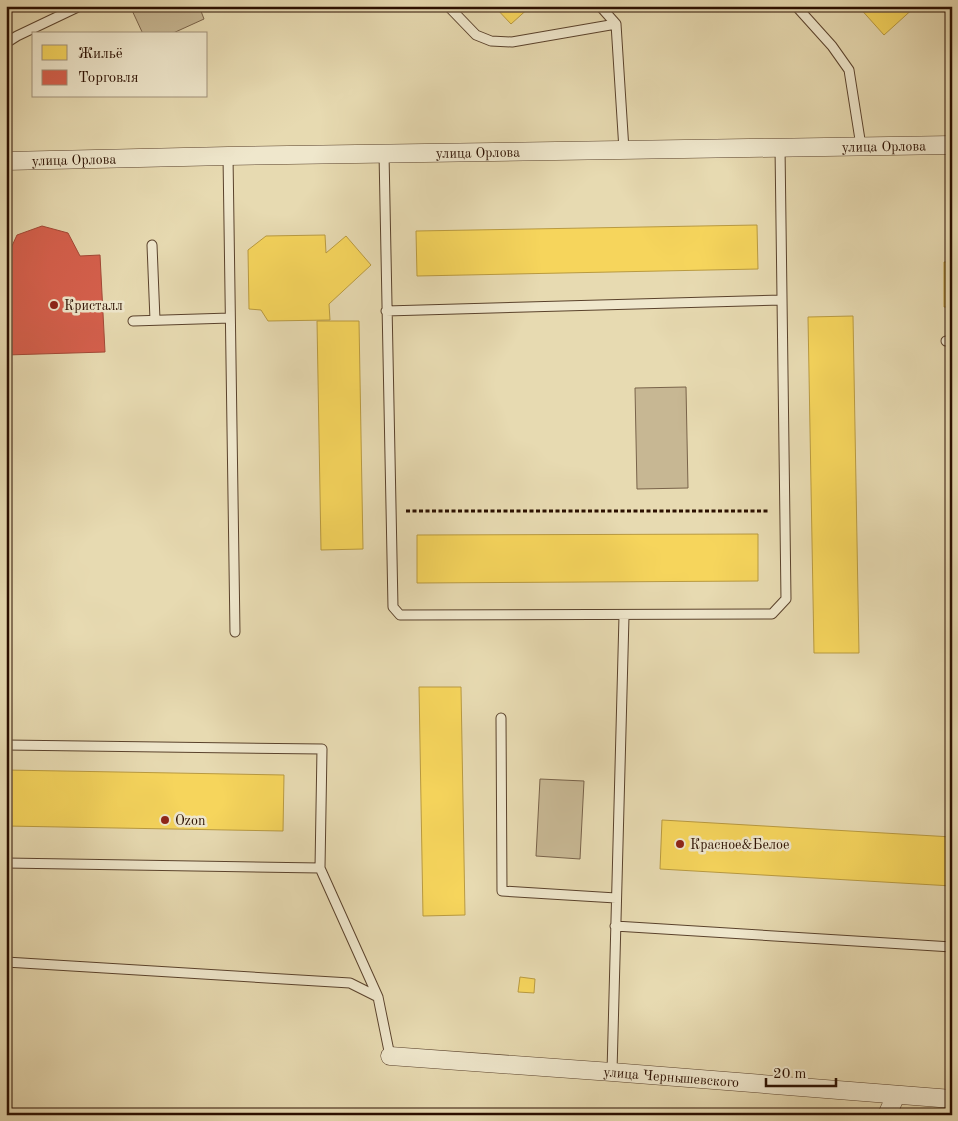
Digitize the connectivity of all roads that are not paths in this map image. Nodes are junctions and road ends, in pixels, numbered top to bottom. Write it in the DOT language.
graph roads {
  1 [pos="80,6"];
  2 [pos="448,6"];
  3 [pos="600,6"];
  4 [pos="796,6"];
  5 [pos="616,24"];
  6 [pos="6,43"];
  7 [pos="952,145"];
  8 [pos="861,146"];
  9 [pos="780,148"];
  10 [pos="624,150"];
  11 [pos="384,153"];
  12 [pos="228,156"];
  13 [pos="6,161"];
  14 [pos="152,245"];
  15 [pos="782,300"];
  16 [pos="386,311"];
  17 [pos="230,318"];
  18 [pos="155,320"];
  19 [pos="133,321"];
  20 [pos="624,616"];
  21 [pos="235,632"];
  22 [pos="501,718"];
  23 [pos="6,745"];
  24 [pos="6,863"];
  25 [pos="320,868"];
  26 [pos="616,898"];
  27 [pos="615,926"];
  28 [pos="952,947"];
  29 [pos="6,962"];
  30 [pos="378,997"];
  31 [pos="390,1056"];
  32 [pos="612,1072"];
  33 [pos="896,1096"];
  34 [pos="952,1099"];
  35 [pos="887,1115"];
  1 -- 6 [label="lane"];
  2 -- 5 [label="lane"];
  3 -- 5 [label="lane"];
  4 -- 8 [label="lane"];
  5 -- 10 [label="lane"];
  7 -- 8 [label="street, улица Орлова"];
  8 -- 9 [label="street, улица Орлова"];
  9 -- 10 [label="street, улица Орлова"];
  9 -- 15 [label="lane"];
  10 -- 11 [label="street, улица Орлова"];
  11 -- 12 [label="street, улица Орлова"];
  11 -- 16 [label="lane"];
  12 -- 13 [label="street, улица Орлова"];
  12 -- 17 [label="lane"];
  14 -- 18 [label="lane"];
  15 -- 16 [label="lane"];
  15 -- 20 [label="lane"];
  16 -- 20 [label="lane"];
  17 -- 18 [label="lane"];
  17 -- 21 [label="lane"];
  18 -- 19 [label="lane"];
  20 -- 26 [label="lane"];
  22 -- 26 [label="lane"];
  23 -- 25 [label="lane"];
  24 -- 25 [label="lane"];
  25 -- 30 [label="lane"];
  26 -- 27 [label="lane"];
  27 -- 28 [label="lane"];
  27 -- 32 [label="lane"];
  29 -- 30 [label="lane"];
  30 -- 31 [label="lane"];
  31 -- 32 [label="street, улица Чернышевского"];
  32 -- 33 [label="street, улица Чернышевского"];
  33 -- 34 [label="street, улица Чернышевского"];
  33 -- 35 [label="street"];
}
